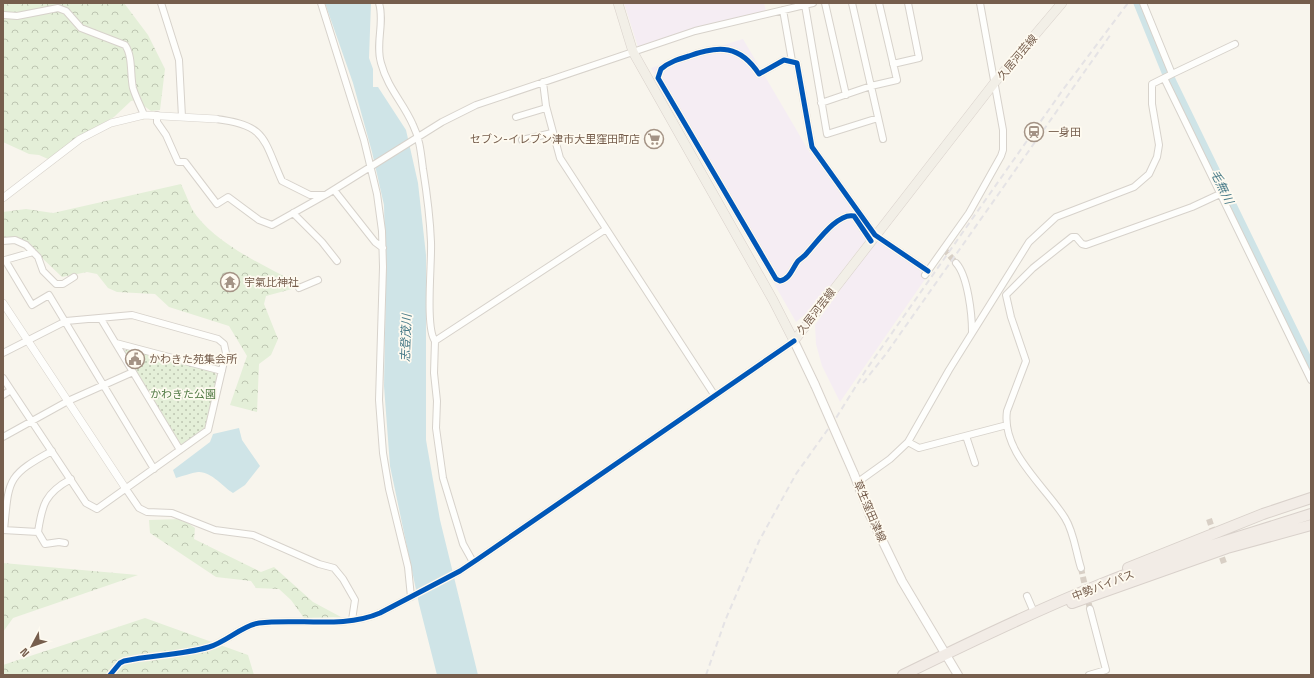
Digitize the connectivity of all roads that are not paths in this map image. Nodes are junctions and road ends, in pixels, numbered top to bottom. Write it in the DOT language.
graph roads {
  1 [pos="161,3"];
  2 [pos="321,3"];
  3 [pos="379,3"];
  4 [pos="618,3"];
  5 [pos="813,3"];
  6 [pos="825,3"];
  7 [pos="852,3"];
  8 [pos="879,3"];
  9 [pos="908,3"];
  10 [pos="980,3"];
  11 [pos="1062,3"];
  12 [pos="1143,3"];
  13 [pos="805,5"];
  14 [pos="783,10"];
  15 [pos="4,15"];
  16 [pos="1234,44"];
  17 [pos="633,52"];
  18 [pos="792,61"];
  19 [pos="893,64"];
  20 [pos="1172,74"];
  21 [pos="1164,78"];
  22 [pos="543,82"];
  23 [pos="996,82"];
  24 [pos="871,86"];
  25 [pos="846,95"];
  26 [pos="821,103"];
  27 [pos="546,108"];
  28 [pos="144,115"];
  29 [pos="157,115"];
  30 [pos="182,117"];
  31 [pos="516,117"];
  32 [pos="878,118"];
  33 [pos="216,119"];
  34 [pos="552,133"];
  35 [pos="417,137"];
  36 [pos="883,139"];
  37 [pos="522,140"];
  38 [pos="370,167"];
  39 [pos="334,190"];
  40 [pos="327,194"];
  41 [pos="1220,194"];
  42 [pos="3,198"];
  43 [pos="293,213"];
  44 [pos="606,229"];
  45 [pos="873,238"];
  46 [pos="3,240"];
  47 [pos="383,248"];
  48 [pos="33,252"];
  49 [pos="337,261"];
  50 [pos="956,263"];
  51 [pos="74,277"];
  52 [pos="318,280"];
  53 [pos="1000,287"];
  54 [pos="299,288"];
  55 [pos="1006,295"];
  56 [pos="3,303"];
  57 [pos="102,319"];
  58 [pos="66,321"];
  59 [pos="972,334"];
  60 [pos="794,340"];
  61 [pos="28,341"];
  62 [pos="435,341"];
  63 [pos="116,343"];
  64 [pos="4,351"];
  65 [pos="222,371"];
  66 [pos="133,372"];
  67 [pos="3,378"];
  68 [pos="1311,380"];
  69 [pos="104,385"];
  70 [pos="11,390"];
  71 [pos="3,395"];
  72 [pos="714,396"];
  73 [pos="68,401"];
  74 [pos="33,421"];
  75 [pos="1007,425"];
  76 [pos="966,436"];
  77 [pos="3,437"];
  78 [pos="908,442"];
  79 [pos="180,450"];
  80 [pos="52,451"];
  81 [pos="975,463"];
  82 [pos="154,469"];
  83 [pos="856,478"];
  84 [pos="71,479"];
  85 [pos="126,489"];
  86 [pos="1311,498"];
  87 [pos="1311,514"];
  88 [pos="1311,525"];
  89 [pos="4,530"];
  90 [pos="38,532"];
  91 [pos="65,543"];
  92 [pos="473,562"];
  93 [pos="1081,568"];
  94 [pos="413,596"];
  95 [pos="1027,596"];
  96 [pos="1090,609"];
  97 [pos="1033,610"];
  98 [pos="352,620"];
  99 [pos="999,628"];
  100 [pos="945,655"];
  101 [pos="110,675"];
  102 [pos="903,675"];
  103 [pos="958,675"];
  104 [pos="1090,675"];
  1 -- 30 [label="street"];
  2 -- 38 [label="street"];
  3 -- 35 [label="street"];
  4 -- 17 [label="main road, 久居河芸線"];
  5 -- 13 [label="street"];
  6 -- 25 [label="street"];
  7 -- 24 [label="street"];
  8 -- 19 [label="street"];
  9 -- 19 [label="street"];
  10 -- 23 [label="street"];
  11 -- 23 [label="main road, 久居河芸線"];
  12 -- 20 [label="street"];
  13 -- 14 [label="street"];
  13 -- 26 [label="street"];
  14 -- 17 [label="street"];
  14 -- 18 [label="street"];
  15 -- 28 [label="street"];
  16 -- 20 [label="street"];
  17 -- 22 [label="street"];
  17 -- 60 [label="main road, 久居河芸線"];
  18 -- 45 [label="street"];
  18 -- 45 [label="street"];
  19 -- 24 [label="street"];
  20 -- 21 [label="street"];
  21 -- 41 [label="street"];
  21 -- 53 [label="street"];
  22 -- 27 [label="street"];
  22 -- 35 [label="street"];
  23 -- 45 [label="main road, 久居河芸線"];
  23 -- 45 [label="street"];
  24 -- 25 [label="street"];
  24 -- 32 [label="street"];
  25 -- 26 [label="street"];
  26 -- 32 [label="street"];
  27 -- 31 [label="street"];
  27 -- 34 [label="street"];
  28 -- 29 [label="street"];
  28 -- 42 [label="street"];
  29 -- 30 [label="street"];
  29 -- 43 [label="street"];
  30 -- 33 [label="street"];
  32 -- 36 [label="street"];
  33 -- 40 [label="street"];
  34 -- 37 [label="street"];
  34 -- 44 [label="street"];
  35 -- 38 [label="street"];
  35 -- 62 [label="street"];
  38 -- 39 [label="street"];
  38 -- 47 [label="street"];
  39 -- 40 [label="street"];
  39 -- 47 [label="street"];
  40 -- 43 [label="street"];
  41 -- 55 [label="street"];
  41 -- 68 [label="street"];
  43 -- 49 [label="street"];
  44 -- 62 [label="street"];
  44 -- 72 [label="street"];
  45 -- 60 [label="main road, 久居河芸線"];
  46 -- 48 [label="street"];
  47 -- 94 [label="street"];
  48 -- 51 [label="street"];
  48 -- 58 [label="street"];
  50 -- 59 [label="street"];
  52 -- 54 [label="street"];
  53 -- 55 [label="street"];
  53 -- 59 [label="street"];
  55 -- 75 [label="street"];
  56 -- 61 [label="street"];
  57 -- 58 [label="street"];
  57 -- 63 [label="street"];
  57 -- 65 [label="street"];
  58 -- 61 [label="street"];
  58 -- 69 [label="street"];
  59 -- 78 [label="street"];
  60 -- 72 [label="street"];
  60 -- 83 [label="main road, 草生窪田津線, bridge"];
  61 -- 64 [label="street"];
  61 -- 73 [label="street"];
  62 -- 92 [label="street"];
  63 -- 65 [label="street"];
  63 -- 66 [label="street"];
  65 -- 79 [label="street"];
  66 -- 69 [label="street"];
  66 -- 79 [label="street"];
  67 -- 70 [label="street"];
  69 -- 73 [label="street"];
  69 -- 82 [label="street"];
  70 -- 71 [label="street"];
  70 -- 74 [label="street"];
  72 -- 92 [label="street"];
  73 -- 74 [label="street"];
  73 -- 85 [label="street"];
  74 -- 77 [label="street"];
  74 -- 80 [label="street"];
  75 -- 76 [label="street"];
  75 -- 93 [label="street"];
  76 -- 78 [label="street"];
  76 -- 81 [label="street"];
  78 -- 83 [label="street"];
  79 -- 82 [label="street"];
  80 -- 84 [label="street"];
  80 -- 89 [label="street"];
  82 -- 85 [label="street"];
  83 -- 100 [label="main road, 草生窪田津線"];
  84 -- 85 [label="street"];
  84 -- 90 [label="street"];
  85 -- 98 [label="street"];
  86 -- 97 [label="highway"];
  87 -- 99 [label="highway, 中勢バイパス"];
  88 -- 99 [label="highway"];
  89 -- 90 [label="street"];
  90 -- 91 [label="street"];
  92 -- 94 [label="street"];
  94 -- 98 [label="street"];
  95 -- 97 [label="street"];
  96 -- 104 [label="street"];
  97 -- 99 [label="highway"];
  98 -- 101 [label="street"];
  99 -- 100 [label="highway, 中勢バイパス"];
  100 -- 102 [label="highway, 中勢バイパス"];
  100 -- 103 [label="main road, 草生窪田津線"];
}
